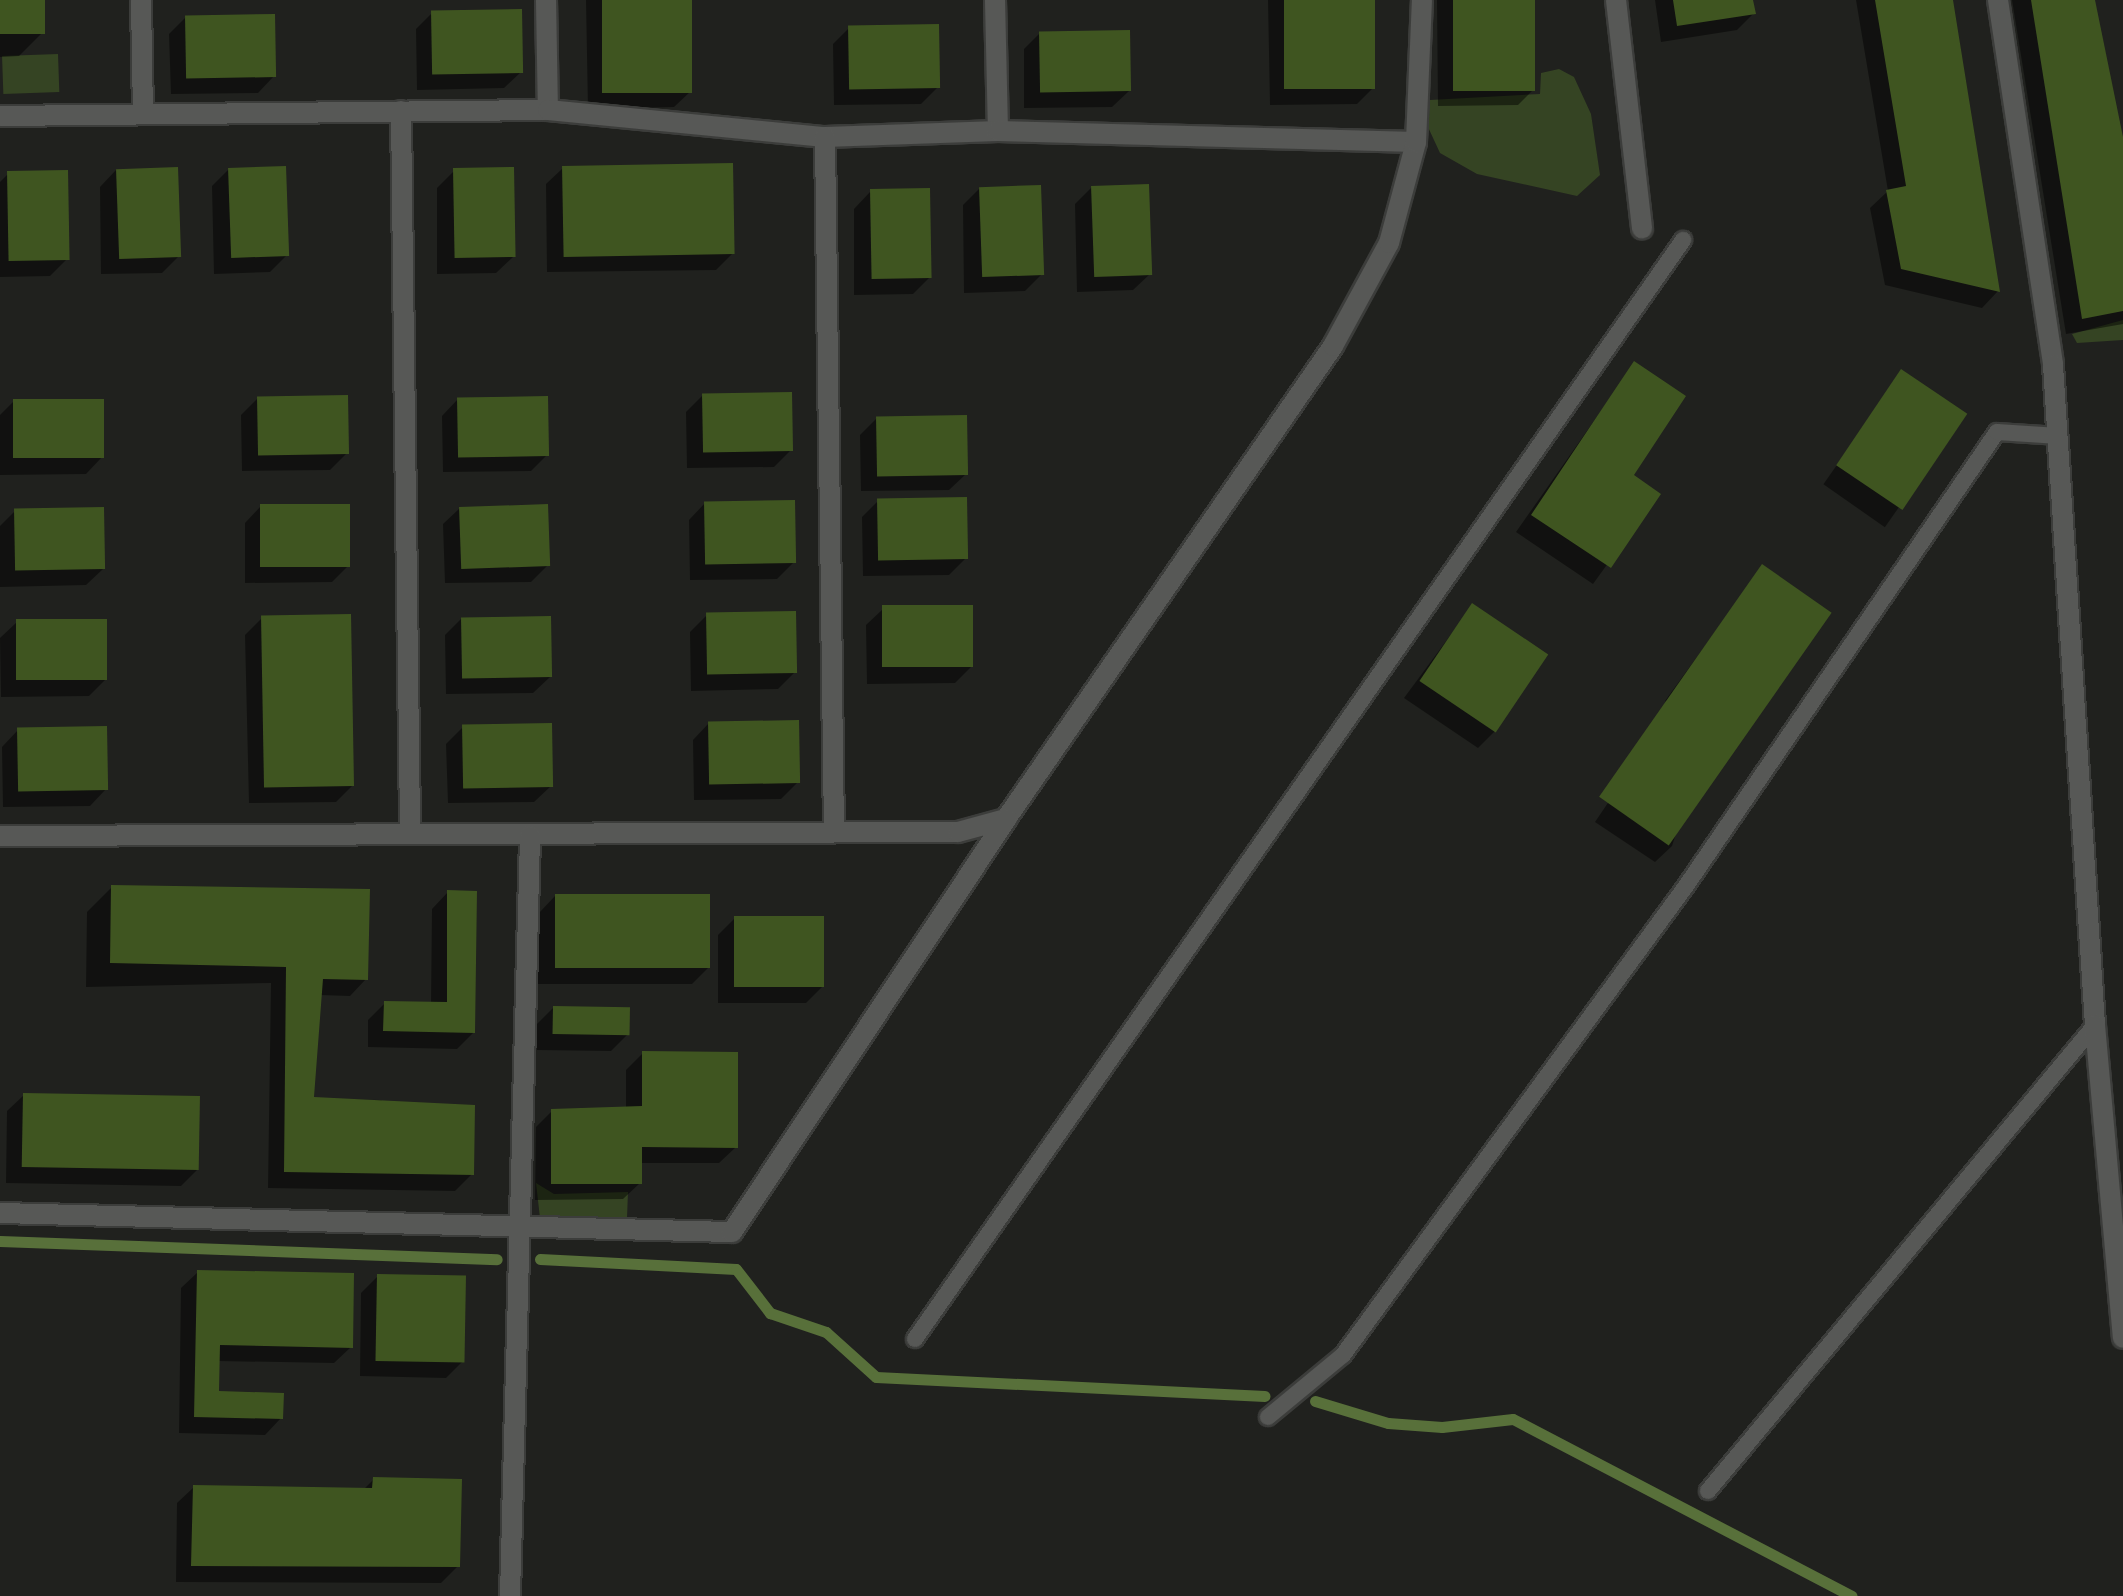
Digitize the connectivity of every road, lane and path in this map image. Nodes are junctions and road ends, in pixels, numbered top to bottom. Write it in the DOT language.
graph roads {
  1 [pos="141,0"];
  2 [pos="546,0"];
  3 [pos="995,0"];
  4 [pos="1422,0"];
  5 [pos="1616,0"];
  6 [pos="1998,0"];
  7 [pos="548,110"];
  8 [pos="401,111"];
  9 [pos="143,114"];
  10 [pos="0,116"];
  11 [pos="998,131"];
  12 [pos="825,137"];
  13 [pos="1416,142"];
  14 [pos="1642,229"];
  15 [pos="1683,240"];
  16 [pos="2059,436"];
  17 [pos="1006,819"];
  18 [pos="410,831"];
  19 [pos="834,832"];
  20 [pos="0,836"];
  21 [pos="530,836"];
  22 [pos="2095,1025"];
  23 [pos="0,1213"];
  24 [pos="517,1231"];
  25 [pos="2123,1338"];
  26 [pos="915,1339"];
  27 [pos="1268,1417"];
  28 [pos="1708,1491"];
  29 [pos="510,1596"];
  1 -- 9 [label="street"];
  2 -- 7 [label="street"];
  3 -- 11 [label="street"];
  4 -- 13 [label="street"];
  5 -- 14 [label="street"];
  6 -- 16 [label="street"];
  7 -- 8 [label="street"];
  7 -- 12 [label="street"];
  8 -- 9 [label="street"];
  8 -- 18 [label="street"];
  9 -- 10 [label="street"];
  11 -- 12 [label="street"];
  11 -- 13 [label="street"];
  12 -- 19 [label="street"];
  13 -- 17 [label="street"];
  15 -- 26 [label="lane"];
  16 -- 22 [label="street"];
  16 -- 27 [label="lane"];
  17 -- 19 [label="street"];
  17 -- 24 [label="street"];
  18 -- 20 [label="street"];
  18 -- 21 [label="street"];
  19 -- 21 [label="street"];
  21 -- 24 [label="street"];
  22 -- 25 [label="street"];
  22 -- 28 [label="lane"];
  23 -- 24 [label="street"];
  24 -- 29 [label="street"];
}
